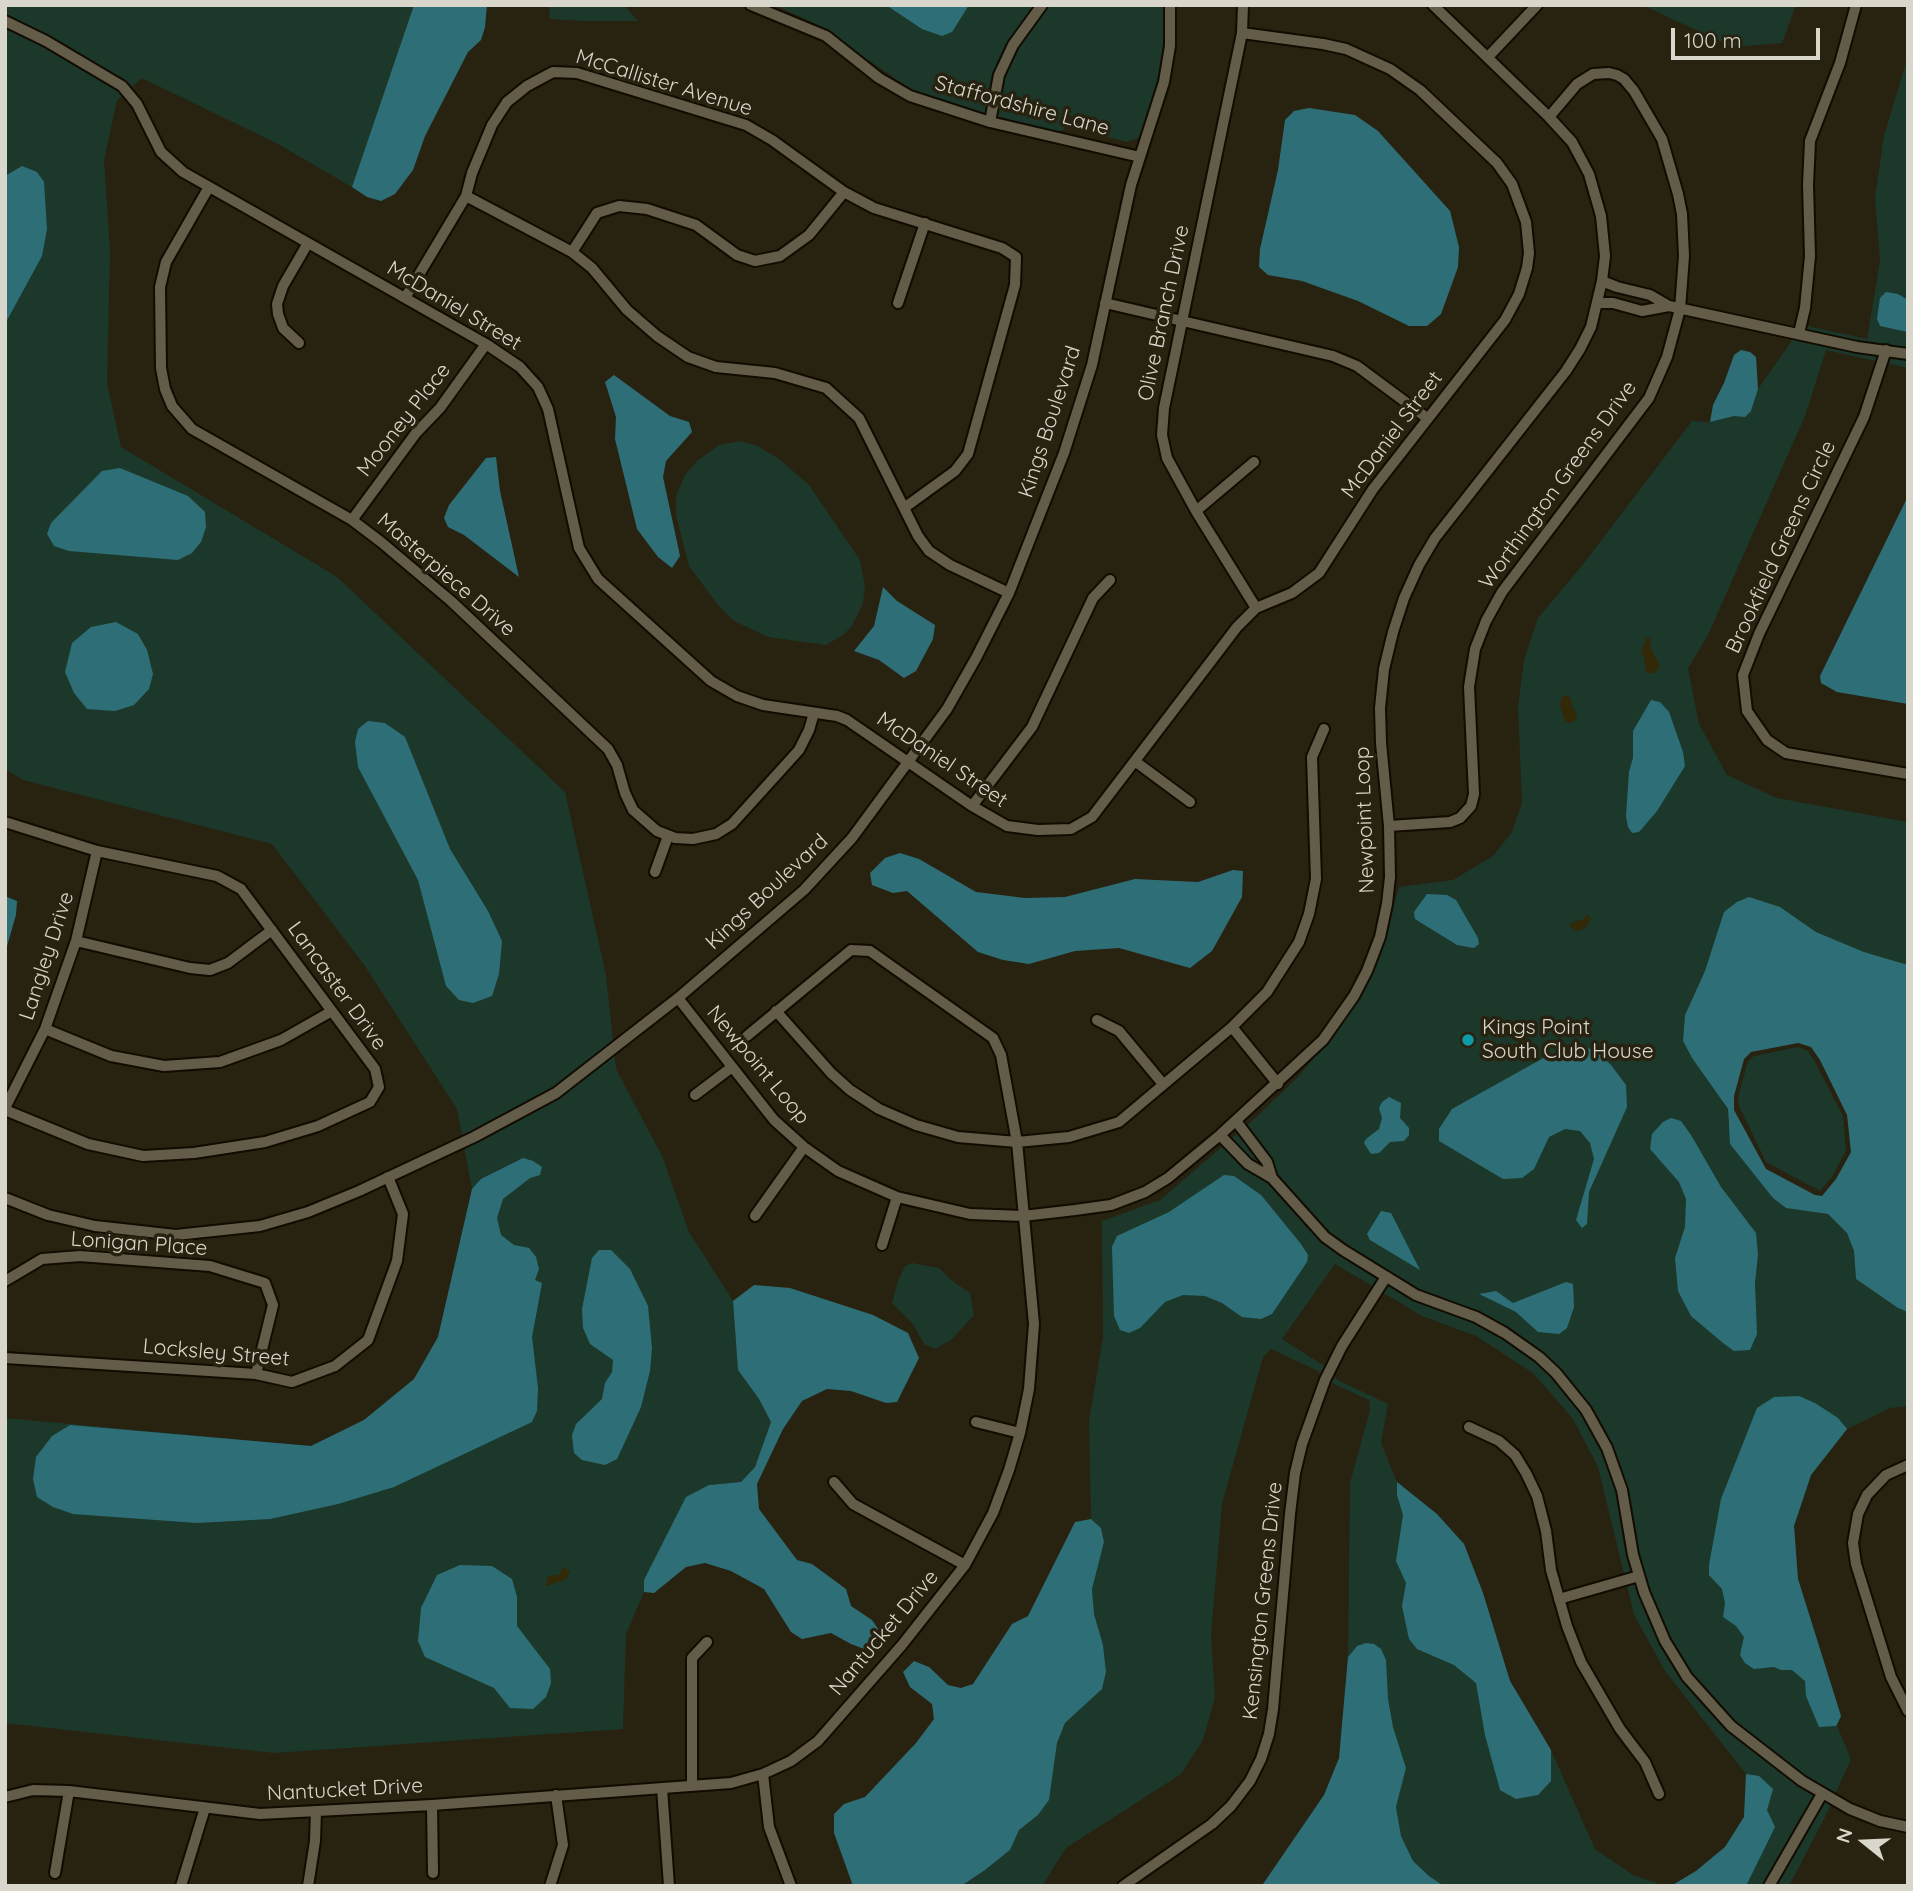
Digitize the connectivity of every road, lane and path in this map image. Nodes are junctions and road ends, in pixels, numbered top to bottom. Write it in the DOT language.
graph roads {
  1 [pos="751,5"];
  2 [pos="1042,5"];
  3 [pos="1170,5"];
  4 [pos="1243,5"];
  5 [pos="1433,5"];
  6 [pos="1537,5"];
  7 [pos="1856,5"];
  8 [pos="765,7"];
  9 [pos="5,21"];
  10 [pos="1242,33"];
  11 [pos="1488,57"];
  12 [pos="1549,117"];
  13 [pos="990,122"];
  14 [pos="1140,157"];
  15 [pos="209,187"];
  16 [pos="844,192"];
  17 [pos="466,195"];
  18 [pos="925,223"];
  19 [pos="308,243"];
  20 [pos="572,252"];
  21 [pos="1602,281"];
  22 [pos="405,298"];
  23 [pos="898,303"];
  24 [pos="1105,303"];
  25 [pos="1598,303"];
  26 [pos="1674,307"];
  27 [pos="1182,321"];
  28 [pos="1799,333"];
  29 [pos="299,343"];
  30 [pos="486,344"];
  31 [pos="1886,350"];
  32 [pos="1908,354"];
  33 [pos="1427,418"];
  34 [pos="1254,462"];
  35 [pos="904,508"];
  36 [pos="1196,510"];
  37 [pos="352,520"];
  38 [pos="1110,580"];
  39 [pos="1009,593"];
  40 [pos="1256,608"];
  41 [pos="814,713"];
  42 [pos="1324,729"];
  43 [pos="910,762"];
  44 [pos="1136,762"];
  45 [pos="1908,774"];
  46 [pos="1190,802"];
  47 [pos="972,806"];
  48 [pos="5,822"];
  49 [pos="1389,826"];
  50 [pos="668,836"];
  51 [pos="97,851"];
  52 [pos="655,872"];
  53 [pos="272,930"];
  54 [pos="76,941"];
  55 [pos="678,998"];
  56 [pos="332,1011"];
  57 [pos="776,1011"];
  58 [pos="1097,1020"];
  59 [pos="1232,1027"];
  60 [pos="45,1030"];
  61 [pos="747,1036"];
  62 [pos="732,1067"];
  63 [pos="1163,1084"];
  64 [pos="1278,1084"];
  65 [pos="695,1095"];
  66 [pos="5,1109"];
  67 [pos="1236,1121"];
  68 [pos="1220,1135"];
  69 [pos="1017,1142"];
  70 [pos="804,1147"];
  71 [pos="388,1177"];
  72 [pos="1272,1178"];
  73 [pos="897,1197"];
  74 [pos="5,1198"];
  75 [pos="755,1216"];
  76 [pos="1023,1216"];
  77 [pos="882,1245"];
  78 [pos="1386,1277"];
  79 [pos="5,1281"];
  80 [pos="5,1358"];
  81 [pos="256,1374"];
  82 [pos="975,1422"];
  83 [pos="1469,1427"];
  84 [pos="1020,1433"];
  85 [pos="1908,1465"];
  86 [pos="834,1482"];
  87 [pos="965,1565"];
  88 [pos="1639,1576"];
  89 [pos="1559,1599"];
  90 [pos="707,1642"];
  91 [pos="1908,1711"];
  92 [pos="763,1774"];
  93 [pos="692,1785"];
  94 [pos="662,1788"];
  95 [pos="69,1791"];
  96 [pos="1659,1794"];
  97 [pos="1822,1794"];
  98 [pos="556,1795"];
  99 [pos="5,1797"];
  100 [pos="432,1805"];
  101 [pos="205,1808"];
  102 [pos="316,1811"];
  103 [pos="1908,1827"];
  104 [pos="55,1873"];
  105 [pos="433,1873"];
  106 [pos="1775,1884"];
  107 [pos="181,1886"];
  108 [pos="308,1886"];
  109 [pos="550,1886"];
  110 [pos="668,1886"];
  111 [pos="791,1886"];
  112 [pos="1123,1886"];
  1 -- 8 [label="street, Staffordshire Lane"];
  2 -- 13 [label="street"];
  3 -- 14 [label="street, Kings Boulevard"];
  4 -- 10 [label="street, Olive Branch Drive"];
  5 -- 11 [label="street, Newpoint Loop"];
  6 -- 11 [label="street"];
  7 -- 28 [label="street"];
  8 -- 13 [label="street, Staffordshire Lane"];
  9 -- 15 [label="street, McDaniel Street"];
  10 -- 27 [label="street, Olive Branch Drive"];
  10 -- 33 [label="street, McDaniel Street"];
  11 -- 12 [label="street, Newpoint Loop"];
  12 -- 21 [label="street, Newpoint Loop"];
  12 -- 26 [label="street, Worthington Greens Drive"];
  13 -- 14 [label="street, Staffordshire Lane"];
  14 -- 24 [label="street, Kings Boulevard"];
  15 -- 19 [label="street, McDaniel Street"];
  15 -- 37 [label="street, Masterpiece Drive"];
  16 -- 17 [label="street, McCallister Avenue"];
  16 -- 18 [label="street, McCallister Avenue"];
  16 -- 20 [label="street"];
  17 -- 20 [label="street"];
  17 -- 22 [label="street, McCallister Avenue"];
  18 -- 23 [label="street"];
  18 -- 35 [label="street, McCallister Avenue"];
  19 -- 22 [label="street, McDaniel Street"];
  19 -- 29 [label="street"];
  20 -- 35 [label="street"];
  21 -- 25 [label="street, Newpoint Loop"];
  21 -- 26 [label="street"];
  22 -- 30 [label="street, McDaniel Street"];
  24 -- 27 [label="street"];
  24 -- 39 [label="street, Kings Boulevard"];
  25 -- 26 [label="street"];
  25 -- 49 [label="street, Newpoint Loop"];
  26 -- 28 [label="street"];
  26 -- 49 [label="street, Worthington Greens Drive"];
  27 -- 33 [label="street"];
  27 -- 36 [label="street, Olive Branch Drive"];
  28 -- 31 [label="street"];
  30 -- 37 [label="street, Mooney Place"];
  30 -- 41 [label="street, McDaniel Street"];
  31 -- 32 [label="street"];
  31 -- 45 [label="street, Brookfield Greens Circle"];
  33 -- 40 [label="street, McDaniel Street"];
  34 -- 36 [label="street"];
  35 -- 39 [label="street"];
  36 -- 40 [label="street, Olive Branch Drive"];
  37 -- 50 [label="street, Masterpiece Drive"];
  38 -- 47 [label="street"];
  39 -- 43 [label="street, Kings Boulevard"];
  40 -- 44 [label="street, McDaniel Street"];
  41 -- 43 [label="street, McDaniel Street"];
  41 -- 50 [label="street"];
  42 -- 59 [label="street"];
  43 -- 47 [label="street, McDaniel Street"];
  43 -- 55 [label="street, Kings Boulevard"];
  44 -- 46 [label="street"];
  44 -- 47 [label="street, McDaniel Street"];
  48 -- 51 [label="street, Lancaster Drive"];
  49 -- 64 [label="street, Newpoint Loop"];
  50 -- 52 [label="street"];
  51 -- 53 [label="street, Lancaster Drive"];
  51 -- 54 [label="street, Langley Drive"];
  53 -- 54 [label="street"];
  53 -- 56 [label="street, Lancaster Drive"];
  54 -- 60 [label="street, Langley Drive"];
  55 -- 62 [label="street, Newpoint Loop"];
  55 -- 71 [label="street, Kings Boulevard"];
  56 -- 60 [label="street"];
  56 -- 66 [label="street, Lancaster Drive"];
  57 -- 61 [label="street, Nantucket Drive"];
  57 -- 69 [label="street"];
  57 -- 69 [label="street, Nantucket Drive"];
  58 -- 63 [label="street"];
  59 -- 63 [label="street"];
  59 -- 64 [label="street"];
  60 -- 66 [label="street, Langley Drive"];
  62 -- 65 [label="street"];
  62 -- 70 [label="street, Newpoint Loop"];
  63 -- 69 [label="street"];
  64 -- 67 [label="street, Newpoint Loop"];
  67 -- 68 [label="street, Newpoint Loop"];
  67 -- 72 [label="street"];
  68 -- 72 [label="street"];
  68 -- 76 [label="street, Newpoint Loop"];
  69 -- 76 [label="street, Nantucket Drive"];
  70 -- 73 [label="street, Newpoint Loop"];
  70 -- 75 [label="street"];
  71 -- 74 [label="street, Kings Boulevard"];
  71 -- 81 [label="street, Locksley Street"];
  72 -- 78 [label="street"];
  73 -- 76 [label="street, Newpoint Loop"];
  73 -- 77 [label="street"];
  76 -- 84 [label="street, Nantucket Drive"];
  78 -- 88 [label="street"];
  78 -- 112 [label="street, Kensington Greens Drive"];
  79 -- 81 [label="street, Lonigan Place"];
  80 -- 81 [label="street, Locksley Street"];
  82 -- 84 [label="street"];
  83 -- 89 [label="street"];
  84 -- 87 [label="street, Nantucket Drive"];
  85 -- 91 [label="street"];
  86 -- 87 [label="street"];
  87 -- 92 [label="street, Nantucket Drive"];
  88 -- 89 [label="street"];
  88 -- 97 [label="street"];
  89 -- 96 [label="street"];
  90 -- 93 [label="street"];
  92 -- 93 [label="street, Nantucket Drive"];
  92 -- 111 [label="street"];
  93 -- 94 [label="street, Nantucket Drive"];
  94 -- 98 [label="street, Nantucket Drive"];
  94 -- 110 [label="street"];
  95 -- 99 [label="street, Nantucket Drive"];
  95 -- 101 [label="street, Nantucket Drive"];
  95 -- 104 [label="street"];
  97 -- 103 [label="street"];
  97 -- 106 [label="street"];
  98 -- 100 [label="street, Nantucket Drive"];
  98 -- 109 [label="street"];
  100 -- 102 [label="street, Nantucket Drive"];
  100 -- 105 [label="street"];
  101 -- 102 [label="street, Nantucket Drive"];
  101 -- 107 [label="street"];
  102 -- 108 [label="street"];
}
